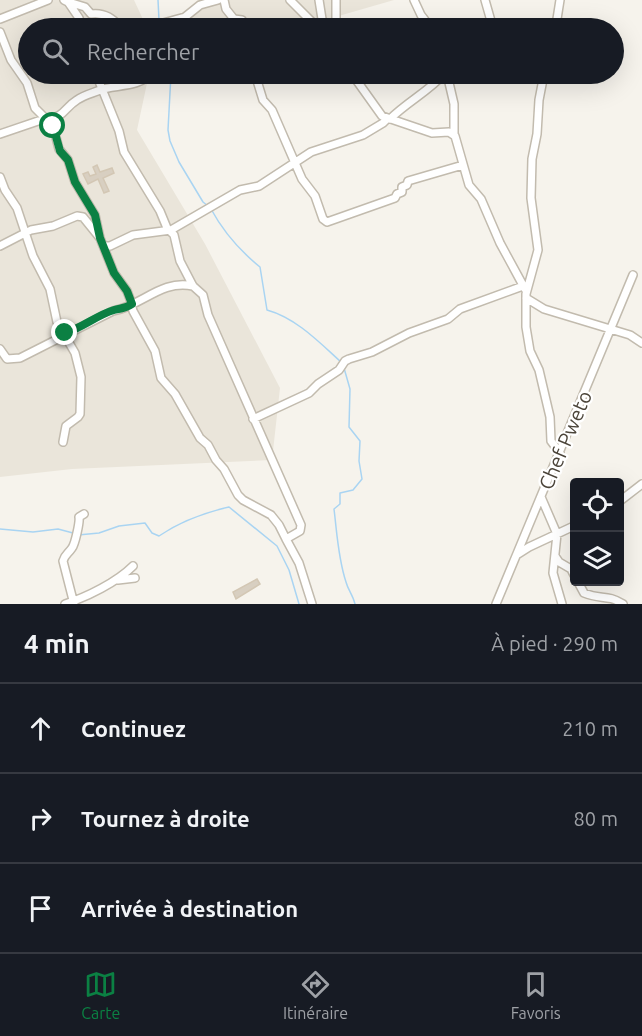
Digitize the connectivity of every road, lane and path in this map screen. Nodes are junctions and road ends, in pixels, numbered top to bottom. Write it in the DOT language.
graph roads {
  1 [pos="48,0"];
  2 [pos="218,0"];
  3 [pos="224,0"];
  4 [pos="290,0"];
  5 [pos="319,0"];
  6 [pos="336,0"];
  7 [pos="414,0"];
  8 [pos="485,0"];
  9 [pos="560,0"];
  10 [pos="66,1"];
  11 [pos="2,18"];
  12 [pos="80,18"];
  13 [pos="111,18"];
  14 [pos="180,18"];
  15 [pos="233,18"];
  16 [pos="308,18"];
  17 [pos="322,18"];
  18 [pos="336,18"];
  19 [pos="423,18"];
  20 [pos="490,18"];
  21 [pos="557,18"];
  22 [pos="0,32"];
  23 [pos="18,70"];
  24 [pos="27,84"];
  25 [pos="99,84"];
  26 [pos="129,84"];
  27 [pos="258,84"];
  28 [pos="359,84"];
  29 [pos="435,84"];
  30 [pos="449,84"];
  31 [pos="542,84"];
  32 [pos="101,89"];
  33 [pos="58,118"];
  34 [pos="389,119"];
  35 [pos="45,120"];
  36 [pos="53,126"];
  37 [pos="0,134"];
  38 [pos="453,134"];
  39 [pos="294,163"];
  40 [pos="463,165"];
  41 [pos="0,177"];
  42 [pos="169,231"];
  43 [pos="26,234"];
  44 [pos="100,238"];
  45 [pos="0,246"];
  46 [pos="104,246"];
  47 [pos="633,275"];
  48 [pos="193,286"];
  49 [pos="525,291"];
  50 [pos="132,304"];
  51 [pos="611,329"];
  52 [pos="65,333"];
  53 [pos="642,343"];
  54 [pos="0,349"];
  55 [pos="253,419"];
  56 [pos="63,442"];
  57 [pos="560,453"];
  58 [pos="642,484"];
  59 [pos="541,497"];
  60 [pos="624,498"];
  61 [pos="84,514"];
  62 [pos="570,528"];
  63 [pos="557,534"];
  64 [pos="286,539"];
  65 [pos="516,556"];
  66 [pos="555,556"];
  67 [pos="133,566"];
  68 [pos="570,568"];
  69 [pos="135,578"];
  70 [pos="118,580"];
  71 [pos="580,586"];
  72 [pos="71,603"];
  73 [pos="311,604"];
  74 [pos="496,604"];
  75 [pos="562,604"];
  76 [pos="623,604"];
  1 -- 11 [label="street"];
  2 -- 14 [label="street"];
  3 -- 15 [label="street"];
  4 -- 16 [label="street"];
  5 -- 17 [label="street"];
  6 -- 18 [label="street"];
  7 -- 19 [label="street"];
  8 -- 20 [label="street"];
  9 -- 21 [label="street"];
  10 -- 12 [label="street"];
  10 -- 13 [label="street"];
  22 -- 23 [label="street"];
  24 -- 35 [label="street"];
  25 -- 32 [label="street"];
  26 -- 32 [label="street"];
  27 -- 39 [label="street"];
  28 -- 34 [label="street"];
  29 -- 34 [label="street"];
  30 -- 38 [label="street"];
  31 -- 49 [label="street"];
  32 -- 33 [label="street"];
  32 -- 42 [label="street"];
  33 -- 35 [label="street"];
  33 -- 36 [label="street"];
  34 -- 38 [label="street"];
  34 -- 39 [label="street"];
  35 -- 36 [label="street"];
  35 -- 37 [label="street"];
  36 -- 44 [label="street"];
  38 -- 40 [label="street"];
  39 -- 40 [label="street"];
  39 -- 42 [label="street"];
  40 -- 49 [label="street"];
  41 -- 43 [label="street"];
  42 -- 46 [label="street"];
  42 -- 48 [label="street"];
  43 -- 44 [label="street"];
  43 -- 45 [label="street"];
  43 -- 52 [label="street"];
  44 -- 46 [label="street"];
  46 -- 50 [label="street"];
  47 -- 51 [label="street, Chef Pweto"];
  48 -- 50 [label="street"];
  48 -- 55 [label="street"];
  49 -- 51 [label="street"];
  49 -- 55 [label="street"];
  49 -- 57 [label="street"];
  50 -- 52 [label="street"];
  50 -- 64 [label="street"];
  51 -- 53 [label="street"];
  51 -- 57 [label="street, Chef Pweto"];
  52 -- 54 [label="street"];
  52 -- 56 [label="street"];
  55 -- 64 [label="street"];
  57 -- 59 [label="street, Chef Pweto"];
  58 -- 60 [label="street"];
  59 -- 63 [label="street"];
  59 -- 65 [label="street, Chef Pweto"];
  61 -- 72 [label="street"];
  62 -- 63 [label="street"];
  63 -- 65 [label="street"];
  63 -- 66 [label="street"];
  64 -- 73 [label="street"];
  65 -- 74 [label="street, Chef Pweto"];
  66 -- 68 [label="street"];
  66 -- 75 [label="street"];
  67 -- 70 [label="street"];
  69 -- 70 [label="street"];
  70 -- 72 [label="street"];
  71 -- 76 [label="street"];
}
